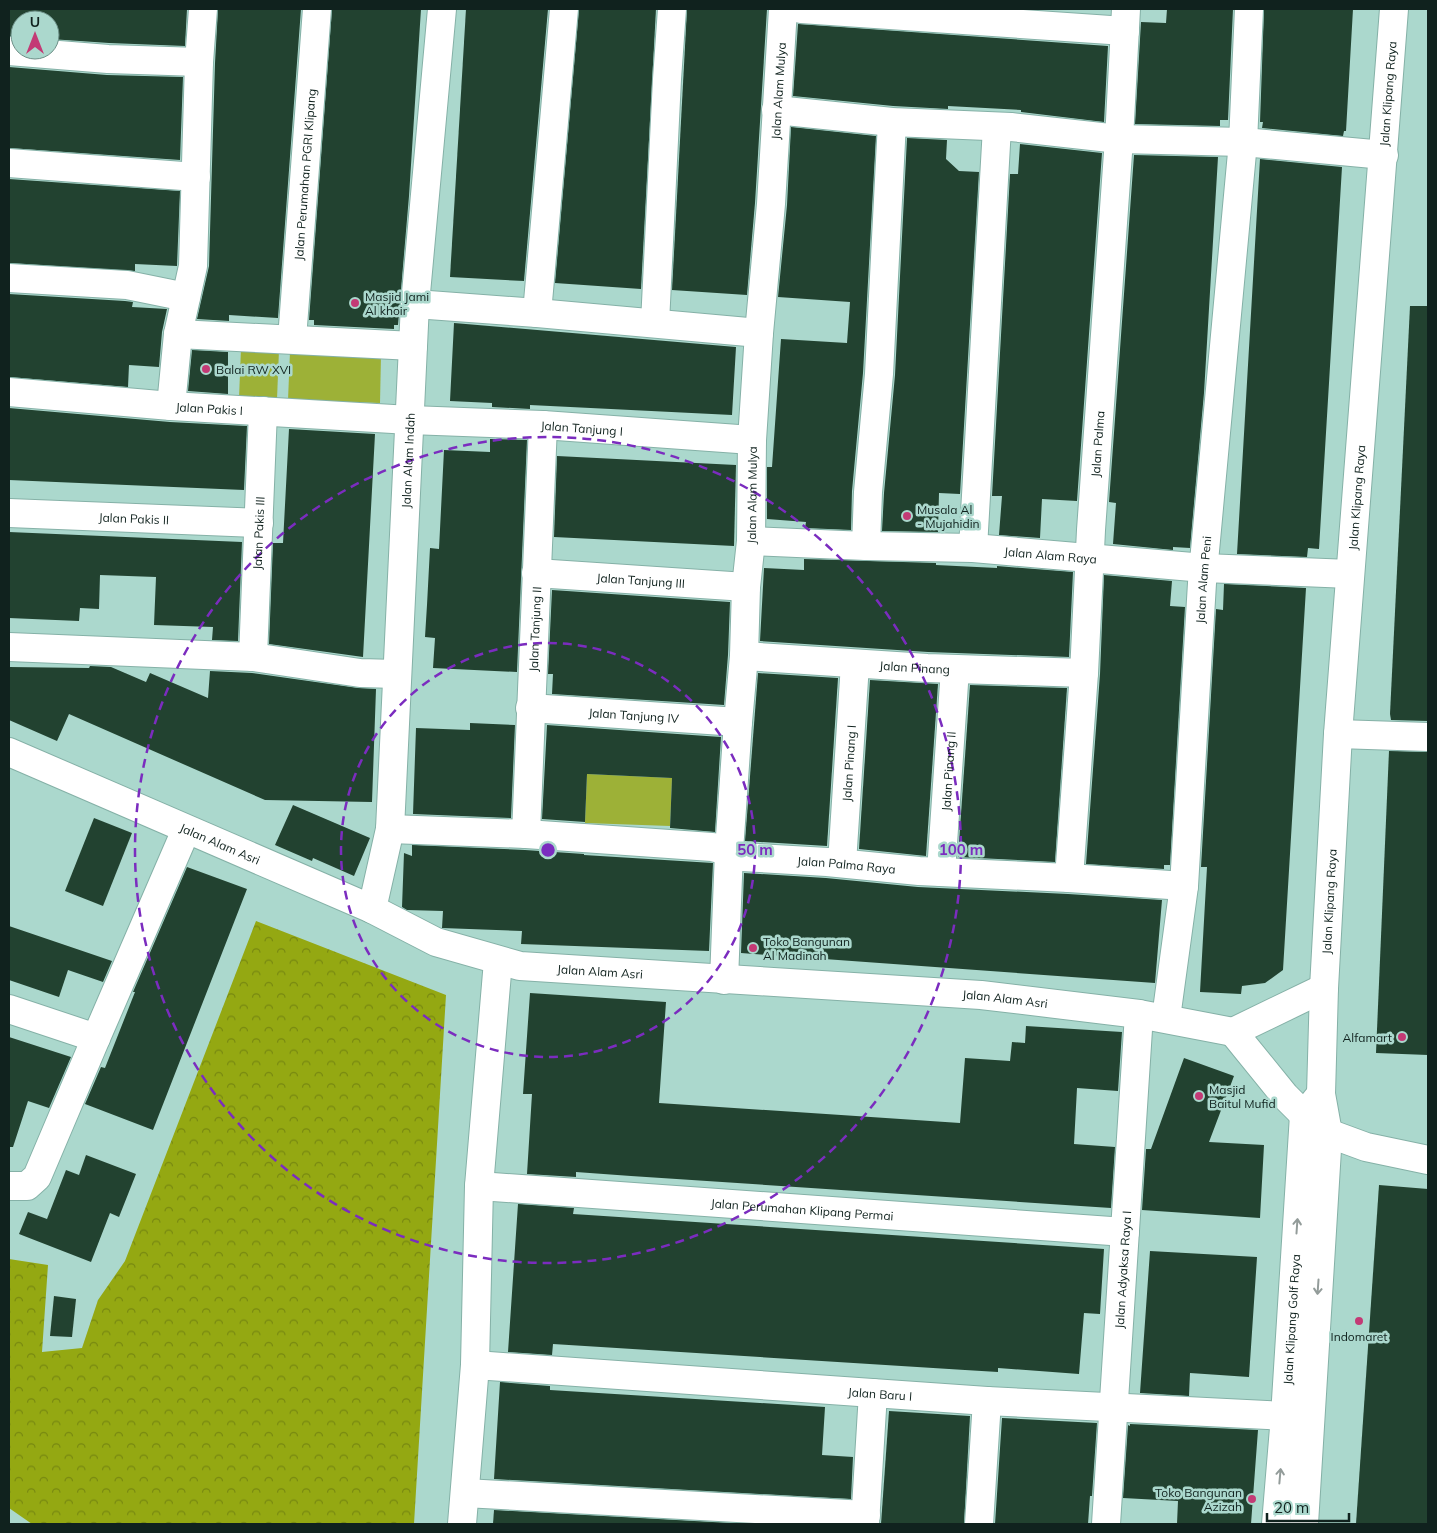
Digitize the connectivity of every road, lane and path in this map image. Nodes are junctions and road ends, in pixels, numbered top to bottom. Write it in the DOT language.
graph roads {
  1 [pos="203,9"];
  2 [pos="317,9"];
  3 [pos="442,9"];
  4 [pos="564,9"];
  5 [pos="672,9"];
  6 [pos="783,9"];
  7 [pos="801,9"];
  8 [pos="1248,9"];
  9 [pos="1394,9"];
  10 [pos="1125,20"];
  11 [pos="9,52"];
  12 [pos="199,62"];
  13 [pos="776,110"];
  14 [pos="892,122"];
  15 [pos="997,127"];
  16 [pos="1119,139"];
  17 [pos="1243,142"];
  18 [pos="1384,155"];
  19 [pos="9,163"];
  20 [pos="196,177"];
  21 [pos="9,278"];
  22 [pos="186,297"];
  23 [pos="415,304"];
  24 [pos="537,313"];
  25 [pos="655,323"];
  26 [pos="759,333"];
  27 [pos="178,334"];
  28 [pos="292,339"];
  29 [pos="413,346"];
  30 [pos="9,392"];
  31 [pos="171,406"];
  32 [pos="263,411"];
  33 [pos="410,420"];
  34 [pos="543,425"];
  35 [pos="752,440"];
  36 [pos="9,513"];
  37 [pos="258,523"];
  38 [pos="751,540"];
  39 [pos="866,546"];
  40 [pos="973,548"];
  41 [pos="1090,558"];
  42 [pos="1204,568"];
  43 [pos="536,574"];
  44 [pos="1350,574"];
  45 [pos="746,587"];
  46 [pos="9,647"];
  47 [pos="744,656"];
  48 [pos="253,657"];
  49 [pos="856,664"];
  50 [pos="956,670"];
  51 [pos="1084,673"];
  52 [pos="396,674"];
  53 [pos="530,708"];
  54 [pos="738,722"];
  55 [pos="1338,734"];
  56 [pos="1428,737"];
  57 [pos="9,752"];
  58 [pos="390,829"];
  59 [pos="186,830"];
  60 [pos="526,834"];
  61 [pos="729,851"];
  62 [pos="842,863"];
  63 [pos="941,872"];
  64 [pos="1069,878"];
  65 [pos="1184,886"];
  66 [pos="372,910"];
  67 [pos="498,961"];
  68 [pos="724,980"];
  69 [pos="1324,988"];
  70 [pos="9,1009"];
  71 [pos="1139,1014"];
  72 [pos="1166,1018"];
  73 [pos="1233,1032"];
  74 [pos="96,1038"];
  75 [pos="1321,1094"];
  76 [pos="1304,1115"];
  77 [pos="1328,1134"];
  78 [pos="1428,1160"];
  79 [pos="9,1186"];
  80 [pos="479,1186"];
  81 [pos="1125,1232"];
  82 [pos="475,1365"];
  83 [pos="873,1393"];
  84 [pos="988,1401"];
  85 [pos="1114,1406"];
  86 [pos="1285,1416"];
  87 [pos="465,1493"];
  88 [pos="1276,1519"];
  89 [pos="1304,1519"];
  90 [pos="866,1520"];
  91 [pos="462,1524"];
  92 [pos="979,1524"];
  93 [pos="1106,1524"];
  1 -- 12 [label="street"];
  2 -- 28 [label="street, Jalan Perumahan PGRI Klipang"];
  3 -- 23 [label="street, Jalan Alam Indah"];
  4 -- 24 [label="street"];
  5 -- 25 [label="street"];
  6 -- 13 [label="street, Jalan Alam Mulya"];
  7 -- 10 [label="street"];
  8 -- 17 [label="street, Jalan Alam Peni"];
  9 -- 18 [label="street, Jalan Klipang Raya"];
  10 -- 16 [label="street, Jalan Palma"];
  11 -- 12 [label="street"];
  12 -- 20 [label="street"];
  13 -- 14 [label="street"];
  13 -- 26 [label="street, Jalan Alam Mulya"];
  14 -- 15 [label="street"];
  14 -- 39 [label="street"];
  15 -- 16 [label="street"];
  15 -- 40 [label="street"];
  16 -- 17 [label="street"];
  16 -- 41 [label="street, Jalan Palma"];
  17 -- 18 [label="street"];
  17 -- 42 [label="street, Jalan Alam Peni"];
  18 -- 44 [label="street, Jalan Klipang Raya"];
  19 -- 20 [label="street"];
  20 -- 22 [label="street"];
  21 -- 22 [label="street"];
  22 -- 27 [label="street"];
  23 -- 24 [label="street"];
  23 -- 29 [label="street, Jalan Alam Indah"];
  24 -- 25 [label="street"];
  25 -- 26 [label="street"];
  26 -- 35 [label="street, Jalan Alam Mulya"];
  27 -- 28 [label="street"];
  27 -- 31 [label="street"];
  28 -- 29 [label="street"];
  29 -- 33 [label="street, Jalan Alam Indah"];
  30 -- 31 [label="street, Jalan Pakis I"];
  31 -- 32 [label="street, Jalan Pakis I"];
  32 -- 33 [label="street, Jalan Pakis I"];
  32 -- 37 [label="street, Jalan Pakis III"];
  33 -- 34 [label="street, Jalan Tanjung I"];
  33 -- 52 [label="street, Jalan Alam Indah"];
  34 -- 35 [label="street, Jalan Tanjung I"];
  34 -- 43 [label="street, Jalan Tanjung II"];
  35 -- 38 [label="street, Jalan Alam Mulya"];
  36 -- 37 [label="street, Jalan Pakis II"];
  37 -- 48 [label="street, Jalan Pakis III"];
  38 -- 39 [label="street, Jalan Alam Raya"];
  38 -- 45 [label="street, Jalan Alam Mulya"];
  39 -- 40 [label="street, Jalan Alam Raya"];
  40 -- 41 [label="street, Jalan Alam Raya"];
  41 -- 42 [label="street, Jalan Alam Raya"];
  41 -- 51 [label="street, Jalan Palma"];
  42 -- 44 [label="street, Jalan Alam Raya"];
  42 -- 65 [label="street, Jalan Alam Peni"];
  43 -- 45 [label="street, Jalan Tanjung III"];
  43 -- 53 [label="street, Jalan Tanjung II"];
  44 -- 55 [label="street, Jalan Klipang Raya"];
  45 -- 47 [label="street, Jalan Alam Mulya"];
  46 -- 48 [label="street"];
  47 -- 49 [label="street, Jalan Pinang"];
  47 -- 54 [label="street, Jalan Alam Mulya"];
  48 -- 52 [label="street"];
  49 -- 50 [label="street, Jalan Pinang"];
  49 -- 62 [label="street, Jalan Pinang I"];
  50 -- 51 [label="street, Jalan Pinang"];
  50 -- 63 [label="street, Jalan Pinang II"];
  51 -- 64 [label="street, Jalan Palma"];
  52 -- 58 [label="street, Jalan Alam Indah"];
  53 -- 54 [label="street, Jalan Tanjung IV"];
  53 -- 60 [label="street, Jalan Tanjung II"];
  54 -- 61 [label="street, Jalan Alam Mulya"];
  55 -- 56 [label="street"];
  55 -- 69 [label="street, Jalan Klipang Raya"];
  57 -- 59 [label="street, Jalan Alam Asri"];
  58 -- 60 [label="street, Jalan Palma Raya"];
  58 -- 66 [label="street, Jalan Alam Indah"];
  59 -- 66 [label="street, Jalan Alam Asri"];
  59 -- 74 [label="street"];
  60 -- 61 [label="street, Jalan Palma Raya"];
  61 -- 62 [label="street, Jalan Palma Raya"];
  61 -- 68 [label="street, Jalan Alam Mulya"];
  62 -- 63 [label="street, Jalan Palma Raya"];
  63 -- 64 [label="street, Jalan Palma Raya"];
  64 -- 65 [label="street, Jalan Palma Raya"];
  65 -- 72 [label="street, Jalan Alam Peni"];
  66 -- 67 [label="street, Jalan Alam Asri"];
  67 -- 68 [label="street, Jalan Alam Asri"];
  67 -- 80 [label="street"];
  68 -- 71 [label="street, Jalan Alam Asri"];
  69 -- 73 [label="street"];
  69 -- 75 [label="street, Jalan Klipang Raya"];
  70 -- 74 [label="street"];
  71 -- 72 [label="street, Jalan Alam Asri"];
  71 -- 81 [label="street, Jalan Adyaksa Raya I"];
  72 -- 73 [label="street, Jalan Alam Asri"];
  73 -- 76 [label="street"];
  74 -- 79 [label="street"];
  75 -- 76 [label="street"];
  75 -- 77 [label="street, Jalan Klipang Raya"];
  76 -- 77 [label="street"];
  86 -- 76 [label="street, Jalan Klipang Golf Raya, one-way"];
  77 -- 78 [label="street"];
  77 -- 89 [label="street, Jalan Klipang Golf Raya, one-way"];
  80 -- 81 [label="street, Jalan Perumahan Klipang Permai"];
  80 -- 82 [label="street"];
  81 -- 85 [label="street, Jalan Adyaksa Raya I"];
  82 -- 83 [label="street, Jalan Baru I"];
  82 -- 87 [label="street"];
  83 -- 84 [label="street, Jalan Baru I"];
  83 -- 90 [label="street"];
  84 -- 85 [label="street, Jalan Baru I"];
  84 -- 92 [label="street"];
  85 -- 86 [label="street, Jalan Baru I"];
  85 -- 93 [label="street, Jalan Adyaksa Raya I"];
  88 -- 86 [label="street, Jalan Klipang Golf Raya, one-way"];
  87 -- 90 [label="street"];
  87 -- 91 [label="street"];
  88 -- 89 [label="street"];
}
